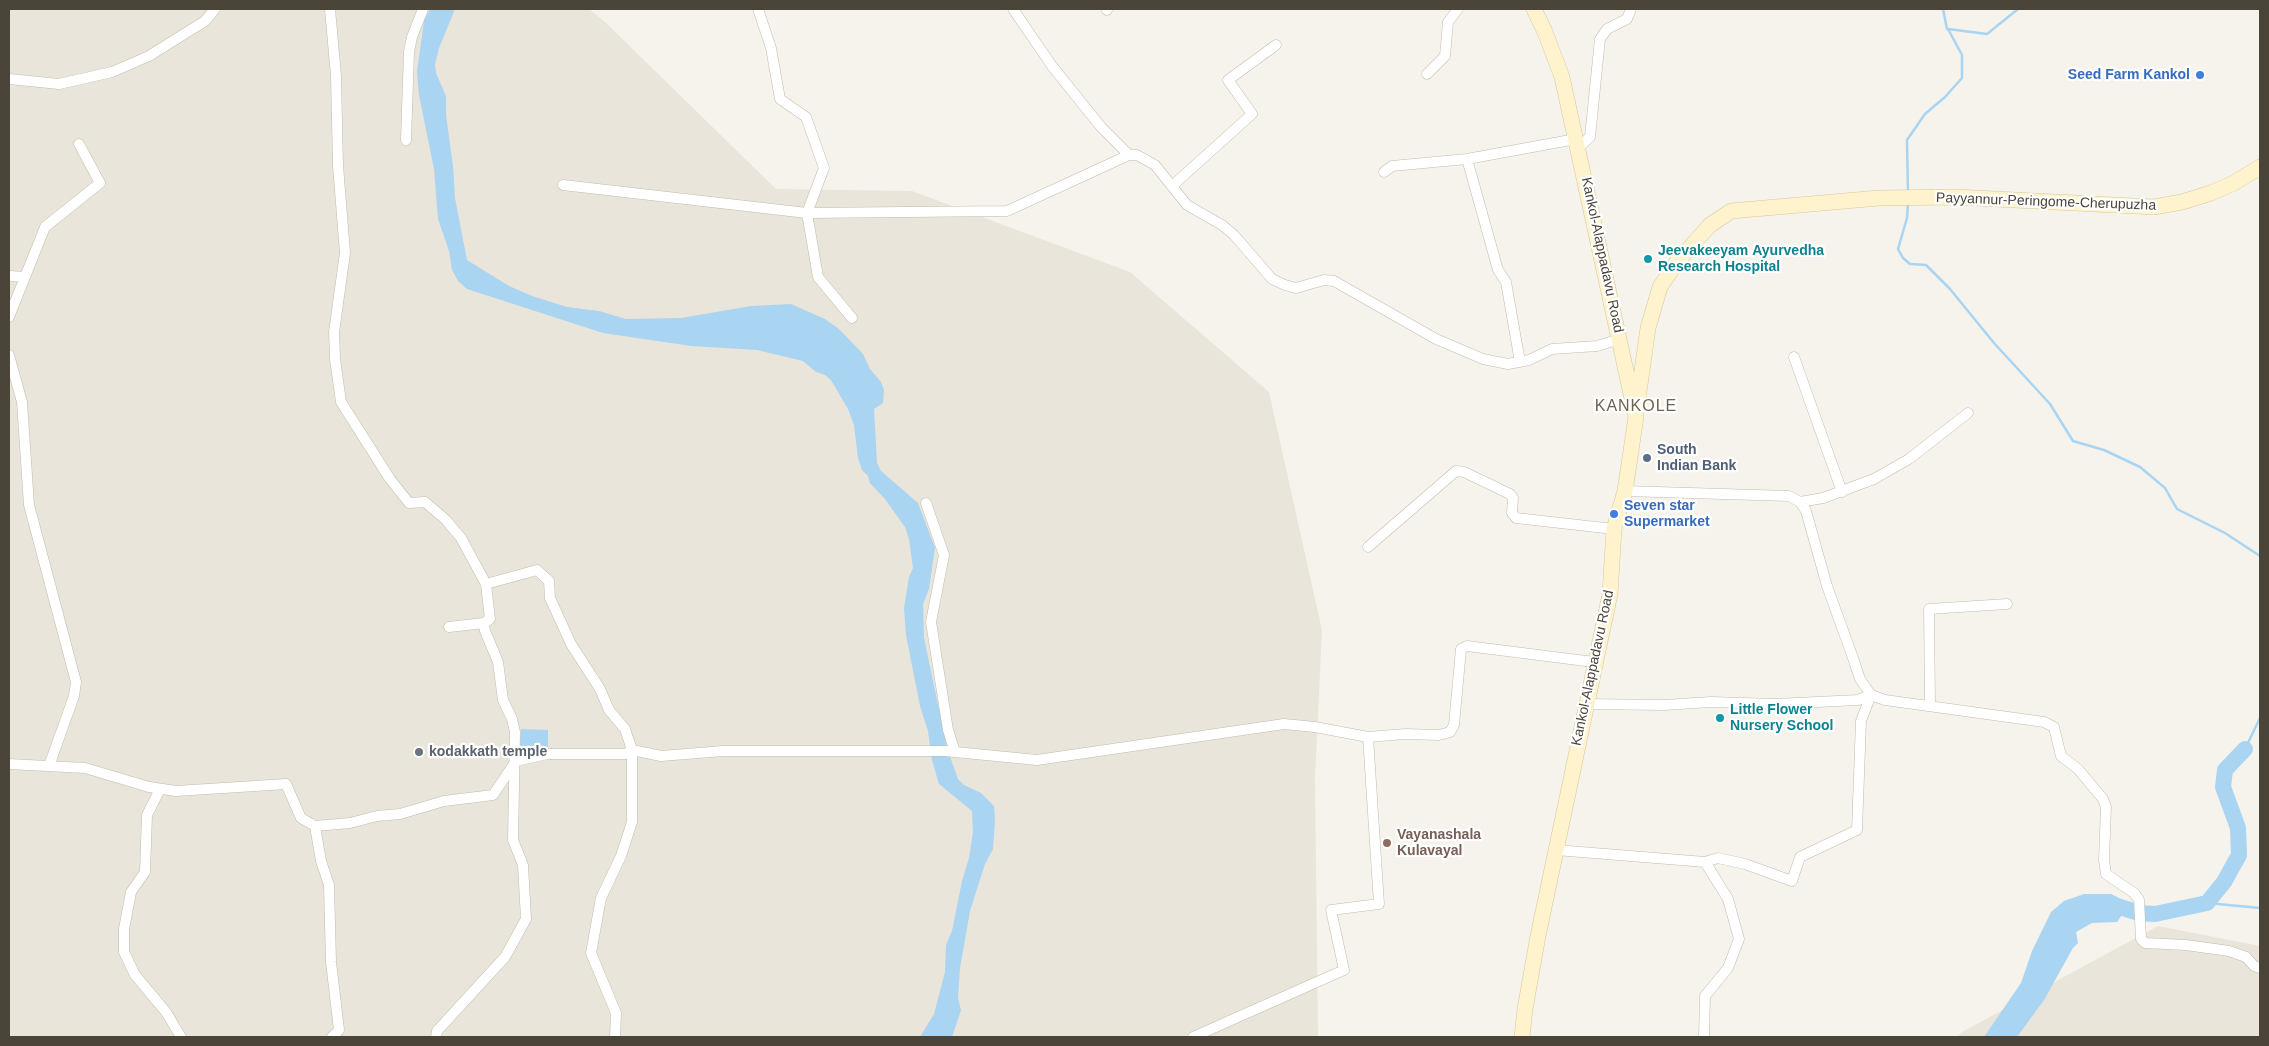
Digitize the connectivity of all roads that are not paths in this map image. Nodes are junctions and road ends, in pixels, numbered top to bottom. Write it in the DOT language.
graph roads {
  1 [pos="215,9"];
  2 [pos="330,9"];
  3 [pos="423,9"];
  4 [pos="758,9"];
  5 [pos="1014,9"];
  6 [pos="1458,9"];
  7 [pos="1534,9"];
  8 [pos="1630,9"];
  9 [pos="1276,45"];
  10 [pos="1427,74"];
  11 [pos="9,79"];
  12 [pos="406,140"];
  13 [pos="79,144"];
  14 [pos="1577,144"];
  15 [pos="1129,155"];
  16 [pos="1467,159"];
  17 [pos="2260,167"];
  18 [pos="1384,172"];
  19 [pos="563,185"];
  20 [pos="1172,186"];
  21 [pos="807,213"];
  22 [pos="9,276"];
  23 [pos="25,277"];
  24 [pos="9,317"];
  25 [pos="852,318"];
  26 [pos="1620,338"];
  27 [pos="9,355"];
  28 [pos="1794,357"];
  29 [pos="1520,362"];
  30 [pos="1968,413"];
  31 [pos="1636,417"];
  32 [pos="1625,491"];
  33 [pos="1842,492"];
  34 [pos="1800,502"];
  35 [pos="926,503"];
  36 [pos="1614,528"];
  37 [pos="1368,547"];
  38 [pos="486,584"];
  39 [pos="2007,604"];
  40 [pos="484,623"];
  41 [pos="449,627"];
  42 [pos="1594,662"];
  43 [pos="1871,695"];
  44 [pos="1585,704"];
  45 [pos="1930,706"];
  46 [pos="1368,737"];
  47 [pos="632,750"];
  48 [pos="955,752"];
  49 [pos="516,761"];
  50 [pos="9,764"];
  51 [pos="49,766"];
  52 [pos="160,789"];
  53 [pos="315,826"];
  54 [pos="1556,850"];
  55 [pos="1705,862"];
  56 [pos="2260,968"];
  57 [pos="181,1037"];
  58 [pos="332,1037"];
  59 [pos="436,1037"];
  60 [pos="615,1037"];
  61 [pos="1194,1037"];
  62 [pos="1522,1037"];
  63 [pos="1704,1037"];
  1 -- 11 [label="street"];
  2 -- 38 [label="street"];
  3 -- 12 [label="street"];
  4 -- 21 [label="street"];
  5 -- 15 [label="street"];
  6 -- 10 [label="street"];
  7 -- 14 [label="main road, Kankol-Alappadavu Road"];
  8 -- 14 [label="street"];
  9 -- 20 [label="street"];
  13 -- 23 [label="street"];
  14 -- 16 [label="street"];
  14 -- 26 [label="main road, Kankol-Alappadavu Road"];
  15 -- 20 [label="street"];
  15 -- 21 [label="street"];
  16 -- 18 [label="street"];
  16 -- 29 [label="street"];
  17 -- 31 [label="main road, Payyannur-Peringome-Cherupuzha"];
  19 -- 21 [label="street"];
  20 -- 29 [label="street"];
  21 -- 25 [label="street"];
  22 -- 23 [label="street"];
  23 -- 24 [label="street"];
  26 -- 29 [label="street"];
  26 -- 31 [label="main road, Kankol-Alappadavu Road"];
  27 -- 51 [label="street"];
  28 -- 33 [label="street"];
  30 -- 33 [label="street"];
  31 -- 32 [label="main road, Kankol-Alappadavu Road"];
  32 -- 34 [label="street"];
  32 -- 36 [label="main road, Kankol-Alappadavu Road"];
  33 -- 34 [label="street"];
  34 -- 43 [label="street"];
  35 -- 48 [label="street"];
  36 -- 37 [label="street"];
  36 -- 42 [label="main road, Kankol-Alappadavu Road"];
  38 -- 40 [label="street"];
  38 -- 47 [label="street"];
  39 -- 45 [label="street"];
  40 -- 41 [label="street"];
  40 -- 49 [label="street"];
  42 -- 44 [label="main road, Kankol-Alappadavu Road"];
  42 -- 46 [label="street"];
  43 -- 44 [label="street"];
  43 -- 45 [label="street"];
  43 -- 55 [label="street"];
  44 -- 54 [label="main road, Kankol-Alappadavu Road"];
  45 -- 56 [label="street"];
  46 -- 48 [label="street"];
  46 -- 61 [label="street"];
  47 -- 48 [label="street"];
  47 -- 49 [label="street"];
  47 -- 60 [label="street"];
  49 -- 53 [label="street"];
  49 -- 59 [label="street"];
  50 -- 51 [label="street"];
  51 -- 52 [label="street"];
  52 -- 53 [label="street"];
  52 -- 57 [label="street"];
  53 -- 58 [label="street"];
  54 -- 55 [label="street"];
  54 -- 62 [label="main road, Kankol-Alappadavu Road"];
  55 -- 63 [label="street"];
}
